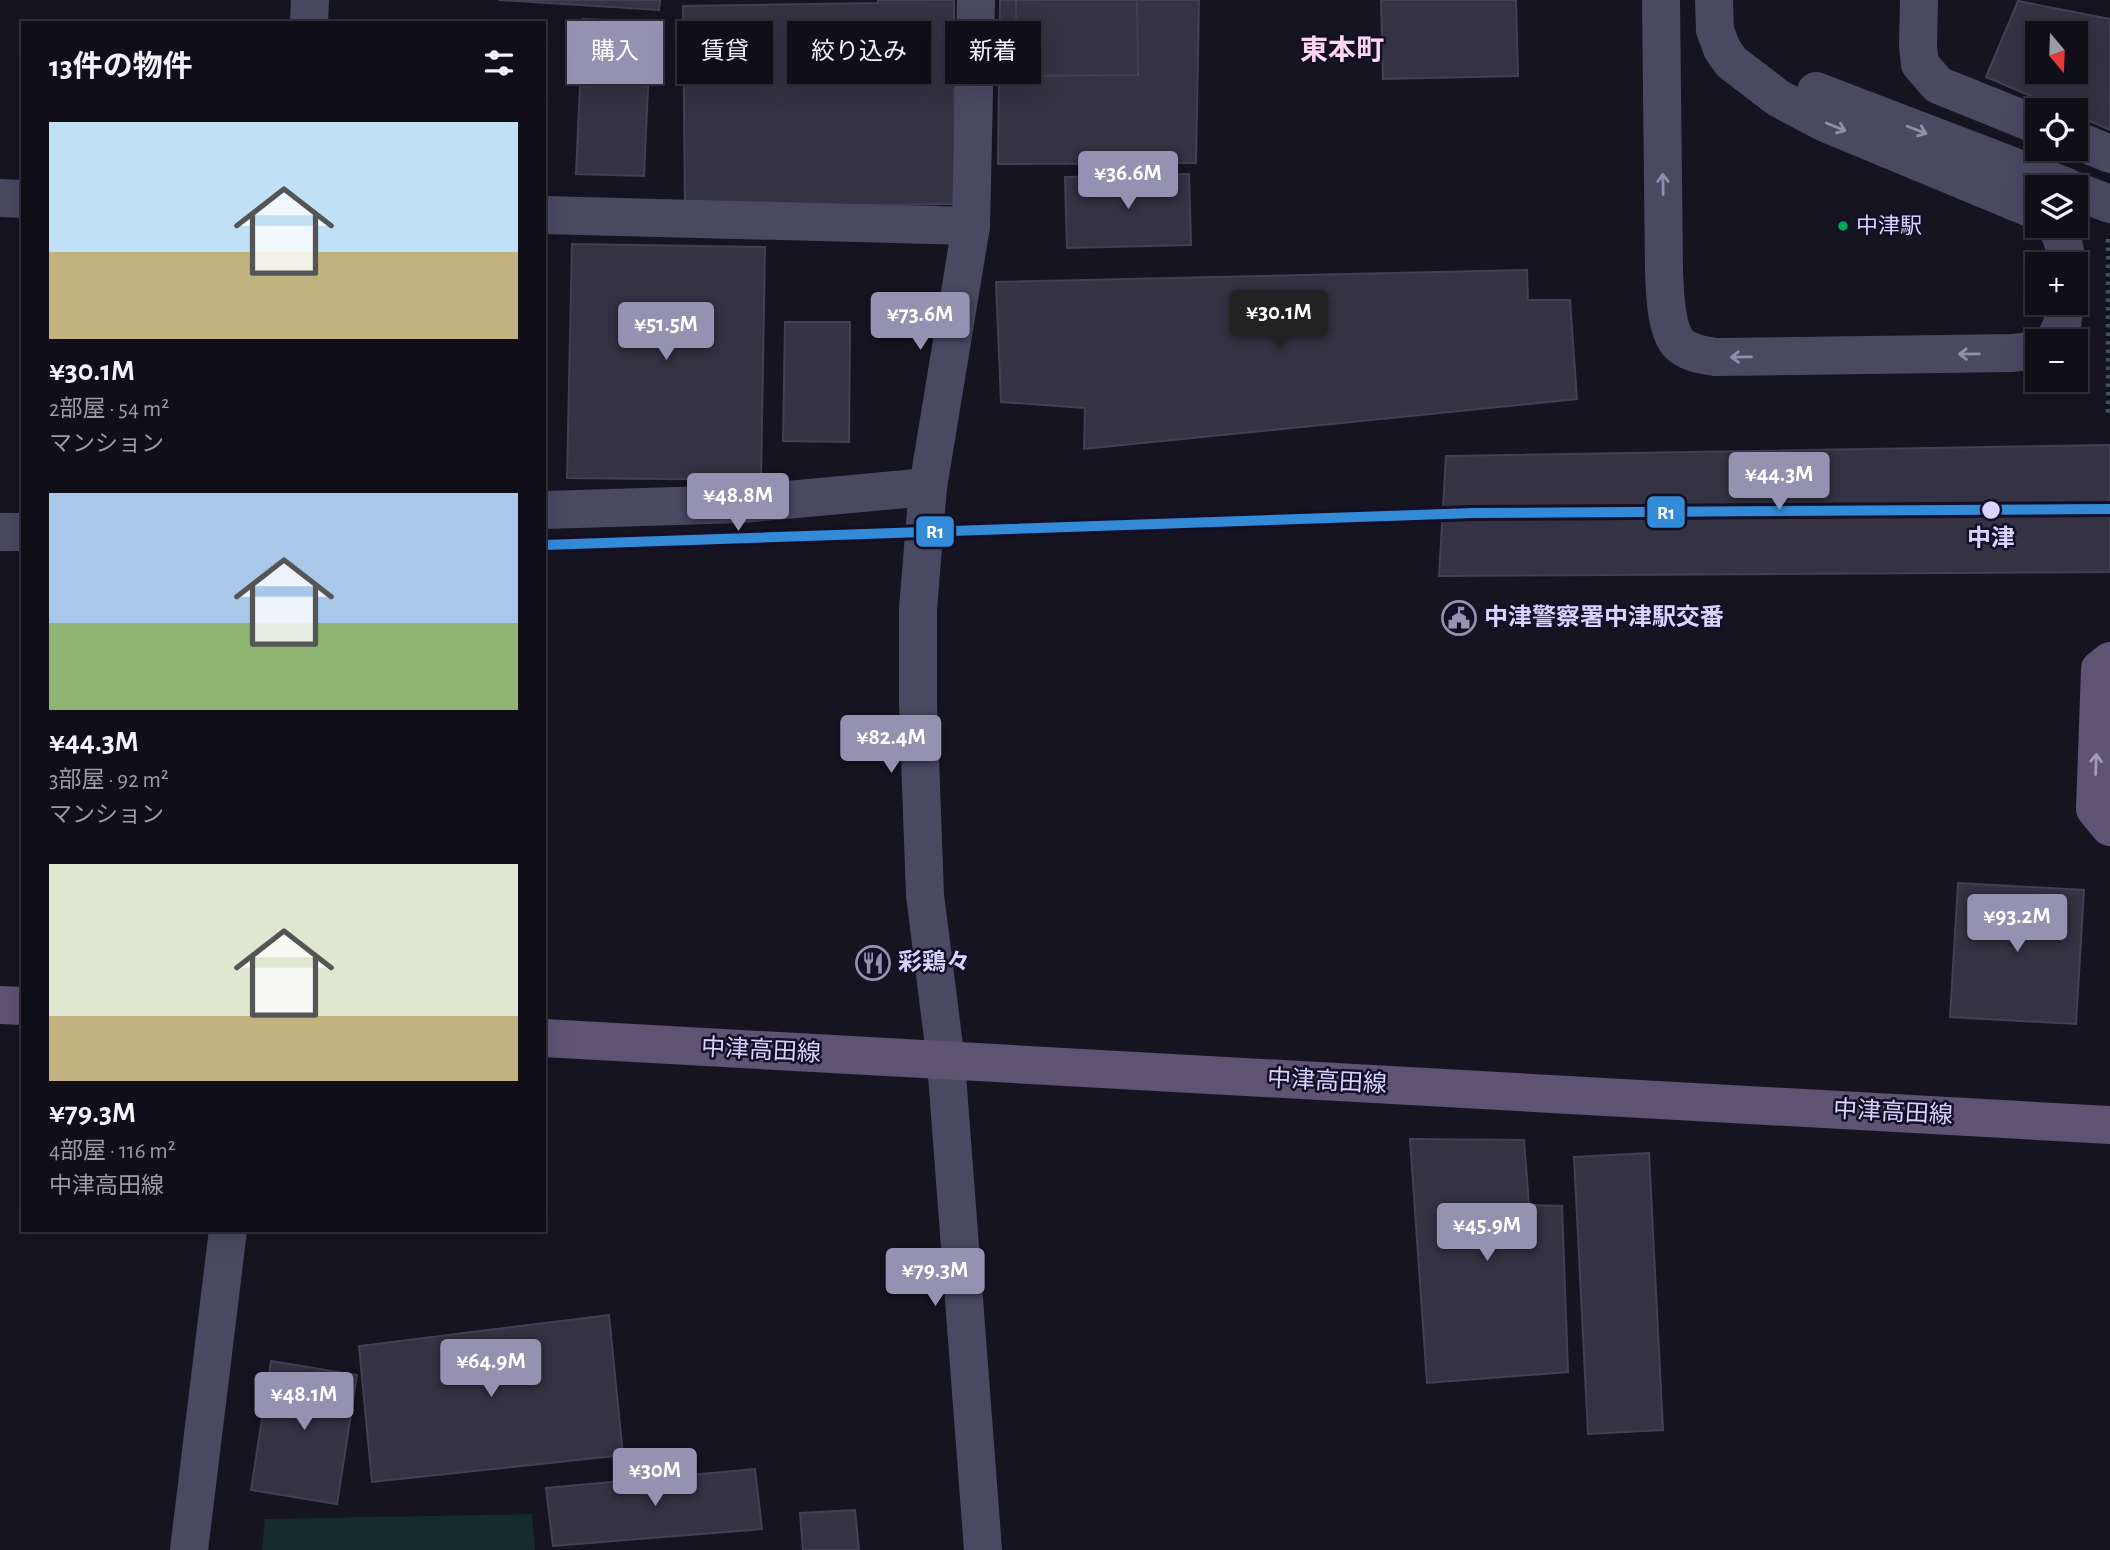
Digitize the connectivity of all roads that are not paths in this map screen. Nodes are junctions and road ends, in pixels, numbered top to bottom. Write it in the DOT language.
graph roads {
  1 [pos="310,0"];
  2 [pos="976,0"];
  3 [pos="1661,0"];
  4 [pos="1919,0"];
  5 [pos="1714,8"];
  6 [pos="309,21"];
  7 [pos="2025,120"];
  8 [pos="2088,145"];
  9 [pos="2110,154"];
  10 [pos="2036,175"];
  11 [pos="0,198"];
  12 [pos="21,199"];
  13 [pos="2088,200"];
  14 [pos="2025,206"];
  15 [pos="546,215"];
  16 [pos="2109,216"];
  17 [pos="971,226"];
  18 [pos="2025,352"];
  19 [pos="928,487"];
  20 [pos="546,510"];
  21 [pos="0,532"];
  22 [pos="21,532"];
  23 [pos="2110,660"];
  24 [pos="2110,827"];
  25 [pos="0,1005"];
  26 [pos="21,1006"];
  27 [pos="546,1038"];
  28 [pos="946,1062"];
  29 [pos="2110,1125"];
  30 [pos="228,1232"];
  31 [pos="190,1550"];
  32 [pos="983,1550"];
  1 -- 6 [label="street"];
  2 -- 17 [label="street"];
  18 -- 3 [label="street, one-way"];
  4 -- 7 [label="street"];
  5 -- 10 [label="street, one-way"];
  5 -- 14 [label="street, one-way"];
  8 -- 9 [label="street"];
  11 -- 12 [label="street"];
  13 -- 16 [label="street"];
  15 -- 17 [label="street"];
  17 -- 19 [label="street"];
  19 -- 20 [label="street"];
  19 -- 28 [label="street"];
  21 -- 22 [label="street"];
  24 -- 23 [label="main road, one-way"];
  25 -- 26 [label="main road"];
  27 -- 28 [label="main road, 中津高田線"];
  28 -- 29 [label="main road, 中津高田線"];
  28 -- 32 [label="street"];
  30 -- 31 [label="street"];
}
